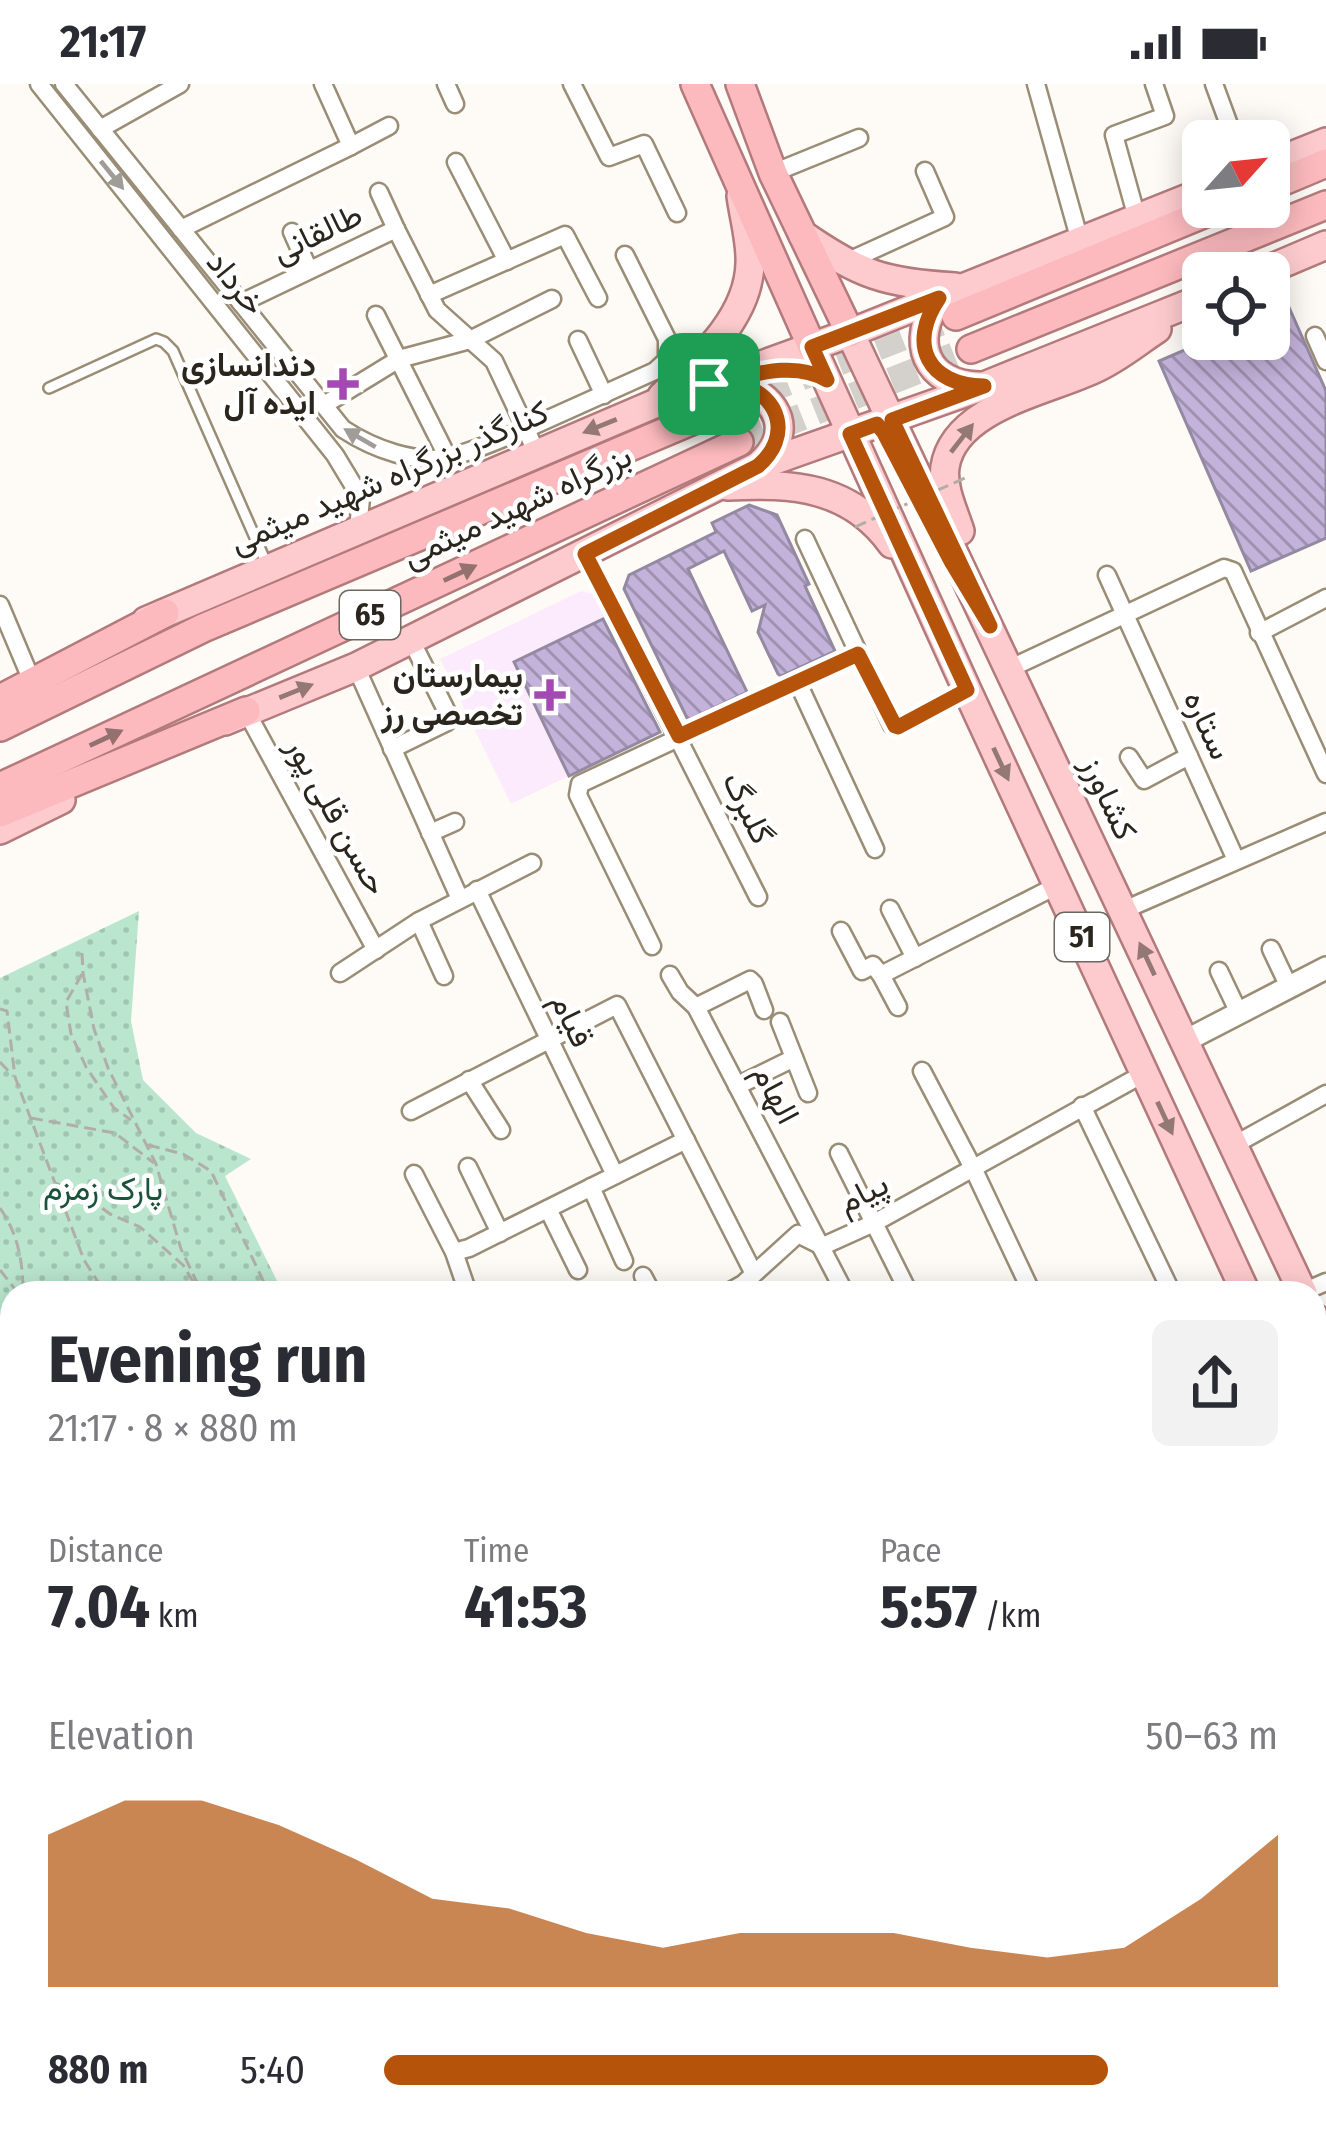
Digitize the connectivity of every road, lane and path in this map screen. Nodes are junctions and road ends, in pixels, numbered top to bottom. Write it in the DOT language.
graph roads {
  1 [pos="39,84"];
  2 [pos="64,84"];
  3 [pos="180,84"];
  4 [pos="323,84"];
  5 [pos="446,84"];
  6 [pos="572,84"];
  7 [pos="695,84"];
  8 [pos="1036,84"];
  9 [pos="1154,84"];
  10 [pos="1214,84"];
  11 [pos="744,86"];
  12 [pos="455,104"];
  13 [pos="1227,120"];
  14 [pos="389,126"];
  15 [pos="100,129"];
  16 [pos="859,138"];
  17 [pos="1326,142"];
  18 [pos="351,146"];
  19 [pos="1290,157"];
  20 [pos="456,162"];
  21 [pos="1326,163"];
  22 [pos="925,171"];
  23 [pos="773,173"];
  24 [pos="1290,178"];
  25 [pos="740,186"];
  26 [pos="379,192"];
  27 [pos="1182,200"];
  28 [pos="1326,205"];
  29 [pos="677,213"];
  30 [pos="1137,218"];
  31 [pos="1182,220"];
  32 [pos="181,229"];
  33 [pos="396,229"];
  34 [pos="292,232"];
  35 [pos="803,235"];
  36 [pos="1080,242"];
  37 [pos="1326,244"];
  38 [pos="625,255"];
  39 [pos="1290,260"];
  40 [pos="506,261"];
  41 [pos="844,263"];
  42 [pos="309,270"];
  43 [pos="429,295"];
  44 [pos="598,298"];
  45 [pos="552,299"];
  46 [pos="953,301"];
  47 [pos="241,303"];
  48 [pos="1182,306"];
  49 [pos="1182,312"];
  50 [pos="376,316"];
  51 [pos="850,333"];
  52 [pos="1315,337"];
  53 [pos="470,340"];
  54 [pos="578,340"];
  55 [pos="816,346"];
  56 [pos="970,350"];
  57 [pos="399,359"];
  58 [pos="1326,361"];
  59 [pos="827,380"];
  60 [pos="984,386"];
  61 [pos="50,388"];
  62 [pos="604,395"];
  63 [pos="717,396"];
  64 [pos="654,404"];
  65 [pos="324,405"];
  66 [pos="875,418"];
  67 [pos="531,441"];
  68 [pos="739,442"];
  69 [pos="448,458"];
  70 [pos="758,466"];
  71 [pos="965,478"];
  72 [pos="718,487"];
  73 [pos="855,527"];
  74 [pos="358,530"];
  75 [pos="805,538"];
  76 [pos="585,554"];
  77 [pos="268,567"];
  78 [pos="1107,575"];
  79 [pos="918,581"];
  80 [pos="1326,598"];
  81 [pos="0,605"];
  82 [pos="164,613"];
  83 [pos="1124,615"];
  84 [pos="990,626"];
  85 [pos="1259,633"];
  86 [pos="411,640"];
  87 [pos="858,654"];
  88 [pos="356,667"];
  89 [pos="1009,669"];
  90 [pos="29,674"];
  91 [pos="798,683"];
  92 [pos="0,688"];
  93 [pos="967,690"];
  94 [pos="0,699"];
  95 [pos="246,711"];
  96 [pos="0,727"];
  97 [pos="679,736"];
  98 [pos="392,749"];
  99 [pos="1189,756"];
  100 [pos="1130,757"];
  101 [pos="1326,775"];
  102 [pos="0,787"];
  103 [pos="0,813"];
  104 [pos="455,822"];
  105 [pos="1326,822"];
  106 [pos="0,830"];
  107 [pos="430,832"];
  108 [pos="875,849"];
  109 [pos="1236,860"];
  110 [pos="532,863"];
  111 [pos="1058,885"];
  112 [pos="468,894"];
  113 [pos="758,897"];
  114 [pos="890,909"];
  115 [pos="1124,910"];
  116 [pos="419,921"];
  117 [pos="841,931"];
  118 [pos="652,946"];
  119 [pos="1271,949"];
  120 [pos="376,950"];
  121 [pos="82,953"];
  122 [pos="915,958"];
  123 [pos="1326,968"];
  124 [pos="1219,971"];
  125 [pos="82,973"];
  126 [pos="340,973"];
  127 [pos="670,975"];
  128 [pos="881,975"];
  129 [pos="444,976"];
  130 [pos="1289,987"];
  131 [pos="696,1007"];
  132 [pos="898,1007"];
  133 [pos="0,1009"];
  134 [pos="764,1010"];
  135 [pos="1239,1013"];
  136 [pos="780,1022"];
  137 [pos="548,1039"];
  138 [pos="1185,1041"];
  139 [pos="794,1058"];
  140 [pos="0,1062"];
  141 [pos="922,1071"];
  142 [pos="1145,1073"];
  143 [pos="14,1077"];
  144 [pos="469,1080"];
  145 [pos="737,1087"];
  146 [pos="808,1093"];
  147 [pos="1326,1094"];
  148 [pos="1082,1106"];
  149 [pos="410,1111"];
  150 [pos="30,1118"];
  151 [pos="136,1123"];
  152 [pos="501,1130"];
  153 [pos="686,1140"];
  154 [pos="146,1144"];
  155 [pos="1234,1145"];
  156 [pos="839,1153"];
  157 [pos="155,1164"];
  158 [pos="468,1167"];
  159 [pos="973,1168"];
  160 [pos="414,1174"];
  161 [pos="615,1175"];
  162 [pos="53,1182"];
  163 [pos="591,1187"];
  164 [pos="0,1208"];
  165 [pos="548,1209"];
  166 [pos="874,1223"];
  167 [pos="500,1233"];
  168 [pos="823,1246"];
  169 [pos="454,1252"];
  170 [pos="624,1261"];
  171 [pos="578,1270"];
  172 [pos="753,1272"];
  173 [pos="22,1281"];
  174 [pos="97,1281"];
  175 [pos="193,1281"];
  176 [pos="195,1281"];
  177 [pos="265,1281"];
  178 [pos="464,1281"];
  179 [pos="745,1281"];
  180 [pos="839,1281"];
  181 [pos="903,1281"];
  182 [pos="1026,1281"];
  183 [pos="1166,1281"];
  184 [pos="1240,1281"];
  185 [pos="1297,1281"];
  1 -- 74 [label="street, خرداد, one-way"];
  2 -- 15 [label="street, خرداد"];
  3 -- 15 [label="street"];
  4 -- 18 [label="street"];
  5 -- 12 [label="street"];
  6 -- 29 [label="street"];
  7 -- 25 [label="highway, 51"];
  8 -- 36 [label="street"];
  9 -- 30 [label="street"];
  10 -- 13 [label="street"];
  11 -- 23 [label="highway, 51"];
  14 -- 18 [label="street"];
  15 -- 32 [label="street, خرداد"];
  16 -- 23 [label="street"];
  17 -- 19 [label="main road"];
  18 -- 32 [label="street"];
  20 -- 40 [label="street"];
  21 -- 24 [label="highway"];
  22 -- 41 [label="street"];
  23 -- 35 [label="highway, 51"];
  25 -- 55 [label="highway, 51"];
  25 -- 64 [label="main road"];
  26 -- 33 [label="street"];
  27 -- 30 [label="main road, کنارگذر بزرگراه شهید میثمی"];
  28 -- 56 [label="highway"];
  30 -- 36 [label="main road, کنارگذر بزرگراه شهید میثمی"];
  31 -- 46 [label="highway"];
  32 -- 47 [label="street, خرداد"];
  33 -- 42 [label="street, طالقانی"];
  33 -- 43 [label="street, طالقانی"];
  34 -- 42 [label="street"];
  35 -- 41 [label="main road"];
  35 -- 51 [label="highway, 51"];
  36 -- 46 [label="main road, کنارگذر بزرگراه شهید میثمی"];
  37 -- 39 [label="main road"];
  38 -- 62 [label="street, خرداد"];
  40 -- 43 [label="street"];
  40 -- 44 [label="street"];
  41 -- 46 [label="main road"];
  42 -- 47 [label="street, طالقانی"];
  43 -- 53 [label="street, طالقانی"];
  45 -- 53 [label="street"];
  46 -- 51 [label="main road, کنارگذر بزرگراه شهید میثمی"];
  46 -- 60 [label="main road"];
  47 -- 65 [label="street, خرداد"];
  48 -- 60 [label="main road"];
  84 -- 49 [label="main road, one-way"];
  50 -- 57 [label="street"];
  51 -- 55 [label="main road, کنارگذر بزرگراه شهید میثمی"];
  51 -- 66 [label="main road, کشاورز / 51"];
  52 -- 58 [label="street"];
  53 -- 57 [label="street"];
  53 -- 67 [label="street, طالقانی"];
  54 -- 62 [label="street"];
  55 -- 59 [label="main road, 51"];
  55 -- 63 [label="main road, کنارگذر بزرگراه شهید میثمی"];
  55 -- 66 [label="main road"];
  57 -- 65 [label="street"];
  57 -- 69 [label="street"];
  59 -- 63 [label="main road"];
  59 -- 66 [label="main road, 51"];
  60 -- 66 [label="main road"];
  61 -- 77 [label="lane"];
  62 -- 67 [label="street, خرداد"];
  63 -- 64 [label="main road, کنارگذر بزرگراه شهید میثمی"];
  63 -- 70 [label="main road"];
  63 -- 96 [label="highway, بزرگراه شهید میثمی / 65"];
  64 -- 67 [label="main road, کنارگذر بزرگراه شهید میثمی, one-way"];
  69 -- 65 [label="street, خرداد, one-way"];
  66 -- 70 [label="main road"];
  66 -- 79 [label="main road, 51"];
  66 -- 84 [label="main road, کشاورز / 51"];
  67 -- 69 [label="street, خرداد"];
  67 -- 74 [label="main road, کنارگذر بزرگراه شهید میثمی"];
  102 -- 68 [label="highway, بزرگراه شهید میثمی / 65, one-way"];
  70 -- 72 [label="main road"];
  71 -- 73 [label="path, bridge"];
  72 -- 76 [label="main road"];
  72 -- 79 [label="main road"];
  74 -- 77 [label="main road, کنارگذر بزرگراه شهید میثمی"];
  75 -- 87 [label="street"];
  76 -- 86 [label="main road"];
  76 -- 97 [label="street, گلبرگ"];
  77 -- 82 [label="main road, کنارگذر بزرگراه شهید میثمی"];
  78 -- 83 [label="street, ستاره"];
  79 -- 93 [label="main road, 51"];
  80 -- 85 [label="street"];
  81 -- 90 [label="street"];
  82 -- 90 [label="main road, کنارگذر بزرگراه شهید میثمی"];
  82 -- 94 [label="highway"];
  83 -- 85 [label="street"];
  83 -- 89 [label="street"];
  83 -- 99 [label="street, ستاره"];
  84 -- 89 [label="main road, کشاورز / 51"];
  85 -- 101 [label="street"];
  86 -- 88 [label="main road"];
  86 -- 98 [label="street"];
  87 -- 91 [label="street"];
  87 -- 93 [label="street"];
  95 -- 88 [label="main road, one-way"];
  88 -- 98 [label="street, قیام"];
  89 -- 115 [label="main road, کشاورز / 51"];
  90 -- 92 [label="main road, کنارگذر بزرگراه شهید میثمی"];
  91 -- 97 [label="street"];
  91 -- 108 [label="street"];
  93 -- 111 [label="main road, 51, one-way"];
  95 -- 103 [label="highway"];
  95 -- 106 [label="main road"];
  95 -- 120 [label="street, حسن قلی پور"];
  97 -- 113 [label="street, گلبرگ"];
  97 -- 118 [label="street"];
  98 -- 107 [label="street, قیام"];
  99 -- 100 [label="street"];
  99 -- 109 [label="street, ستاره"];
  104 -- 107 [label="street"];
  105 -- 109 [label="street"];
  107 -- 112 [label="street, قیام"];
  109 -- 115 [label="street"];
  110 -- 112 [label="street"];
  111 -- 122 [label="street"];
  111 -- 142 [label="main road, 51"];
  112 -- 116 [label="street"];
  112 -- 137 [label="street, قیام"];
  114 -- 122 [label="street"];
  138 -- 115 [label="main road, کشاورز / 51, one-way"];
  116 -- 120 [label="street"];
  116 -- 129 [label="street"];
  117 -- 128 [label="street"];
  119 -- 130 [label="street"];
  120 -- 126 [label="street"];
  121 -- 125 [label="path"];
  122 -- 128 [label="street"];
  123 -- 130 [label="street"];
  124 -- 135 [label="street"];
  125 -- 151 [label="path"];
  125 -- 151 [label="path"];
  127 -- 131 [label="street, الهام"];
  128 -- 132 [label="street"];
  130 -- 135 [label="street"];
  131 -- 134 [label="street"];
  131 -- 145 [label="street, الهام"];
  133 -- 143 [label="path"];
  135 -- 138 [label="street"];
  136 -- 139 [label="street"];
  137 -- 144 [label="street"];
  137 -- 153 [label="street, قیام"];
  137 -- 161 [label="street, قیام"];
  138 -- 155 [label="main road, کشاورز / 51"];
  139 -- 145 [label="street"];
  139 -- 146 [label="street"];
  140 -- 143 [label="path"];
  141 -- 159 [label="street"];
  142 -- 148 [label="street, پیام"];
  142 -- 184 [label="main road, 51, one-way"];
  143 -- 150 [label="path"];
  144 -- 149 [label="street"];
  144 -- 152 [label="street"];
  145 -- 168 [label="street, الهام"];
  147 -- 155 [label="street"];
  148 -- 159 [label="street, پیام"];
  148 -- 183 [label="street"];
  150 -- 157 [label="path"];
  150 -- 162 [label="path"];
  151 -- 154 [label="path"];
  153 -- 161 [label="street"];
  153 -- 172 [label="street, قیام"];
  154 -- 157 [label="path"];
  154 -- 177 [label="path"];
  155 -- 185 [label="main road, کشاورز / 51"];
  156 -- 166 [label="street"];
  157 -- 176 [label="path"];
  158 -- 167 [label="street"];
  159 -- 166 [label="street, پیام"];
  159 -- 182 [label="street"];
  160 -- 169 [label="street"];
  161 -- 163 [label="street"];
  162 -- 174 [label="path"];
  162 -- 175 [label="path"];
  163 -- 165 [label="street"];
  163 -- 170 [label="street"];
  164 -- 173 [label="path"];
  165 -- 167 [label="street"];
  165 -- 171 [label="street"];
  166 -- 168 [label="street, پیام"];
  166 -- 181 [label="street"];
  167 -- 169 [label="street"];
  168 -- 172 [label="street, پیام"];
  168 -- 180 [label="street, الهام"];
  169 -- 178 [label="street"];
  172 -- 179 [label="street, پیام"];
}
